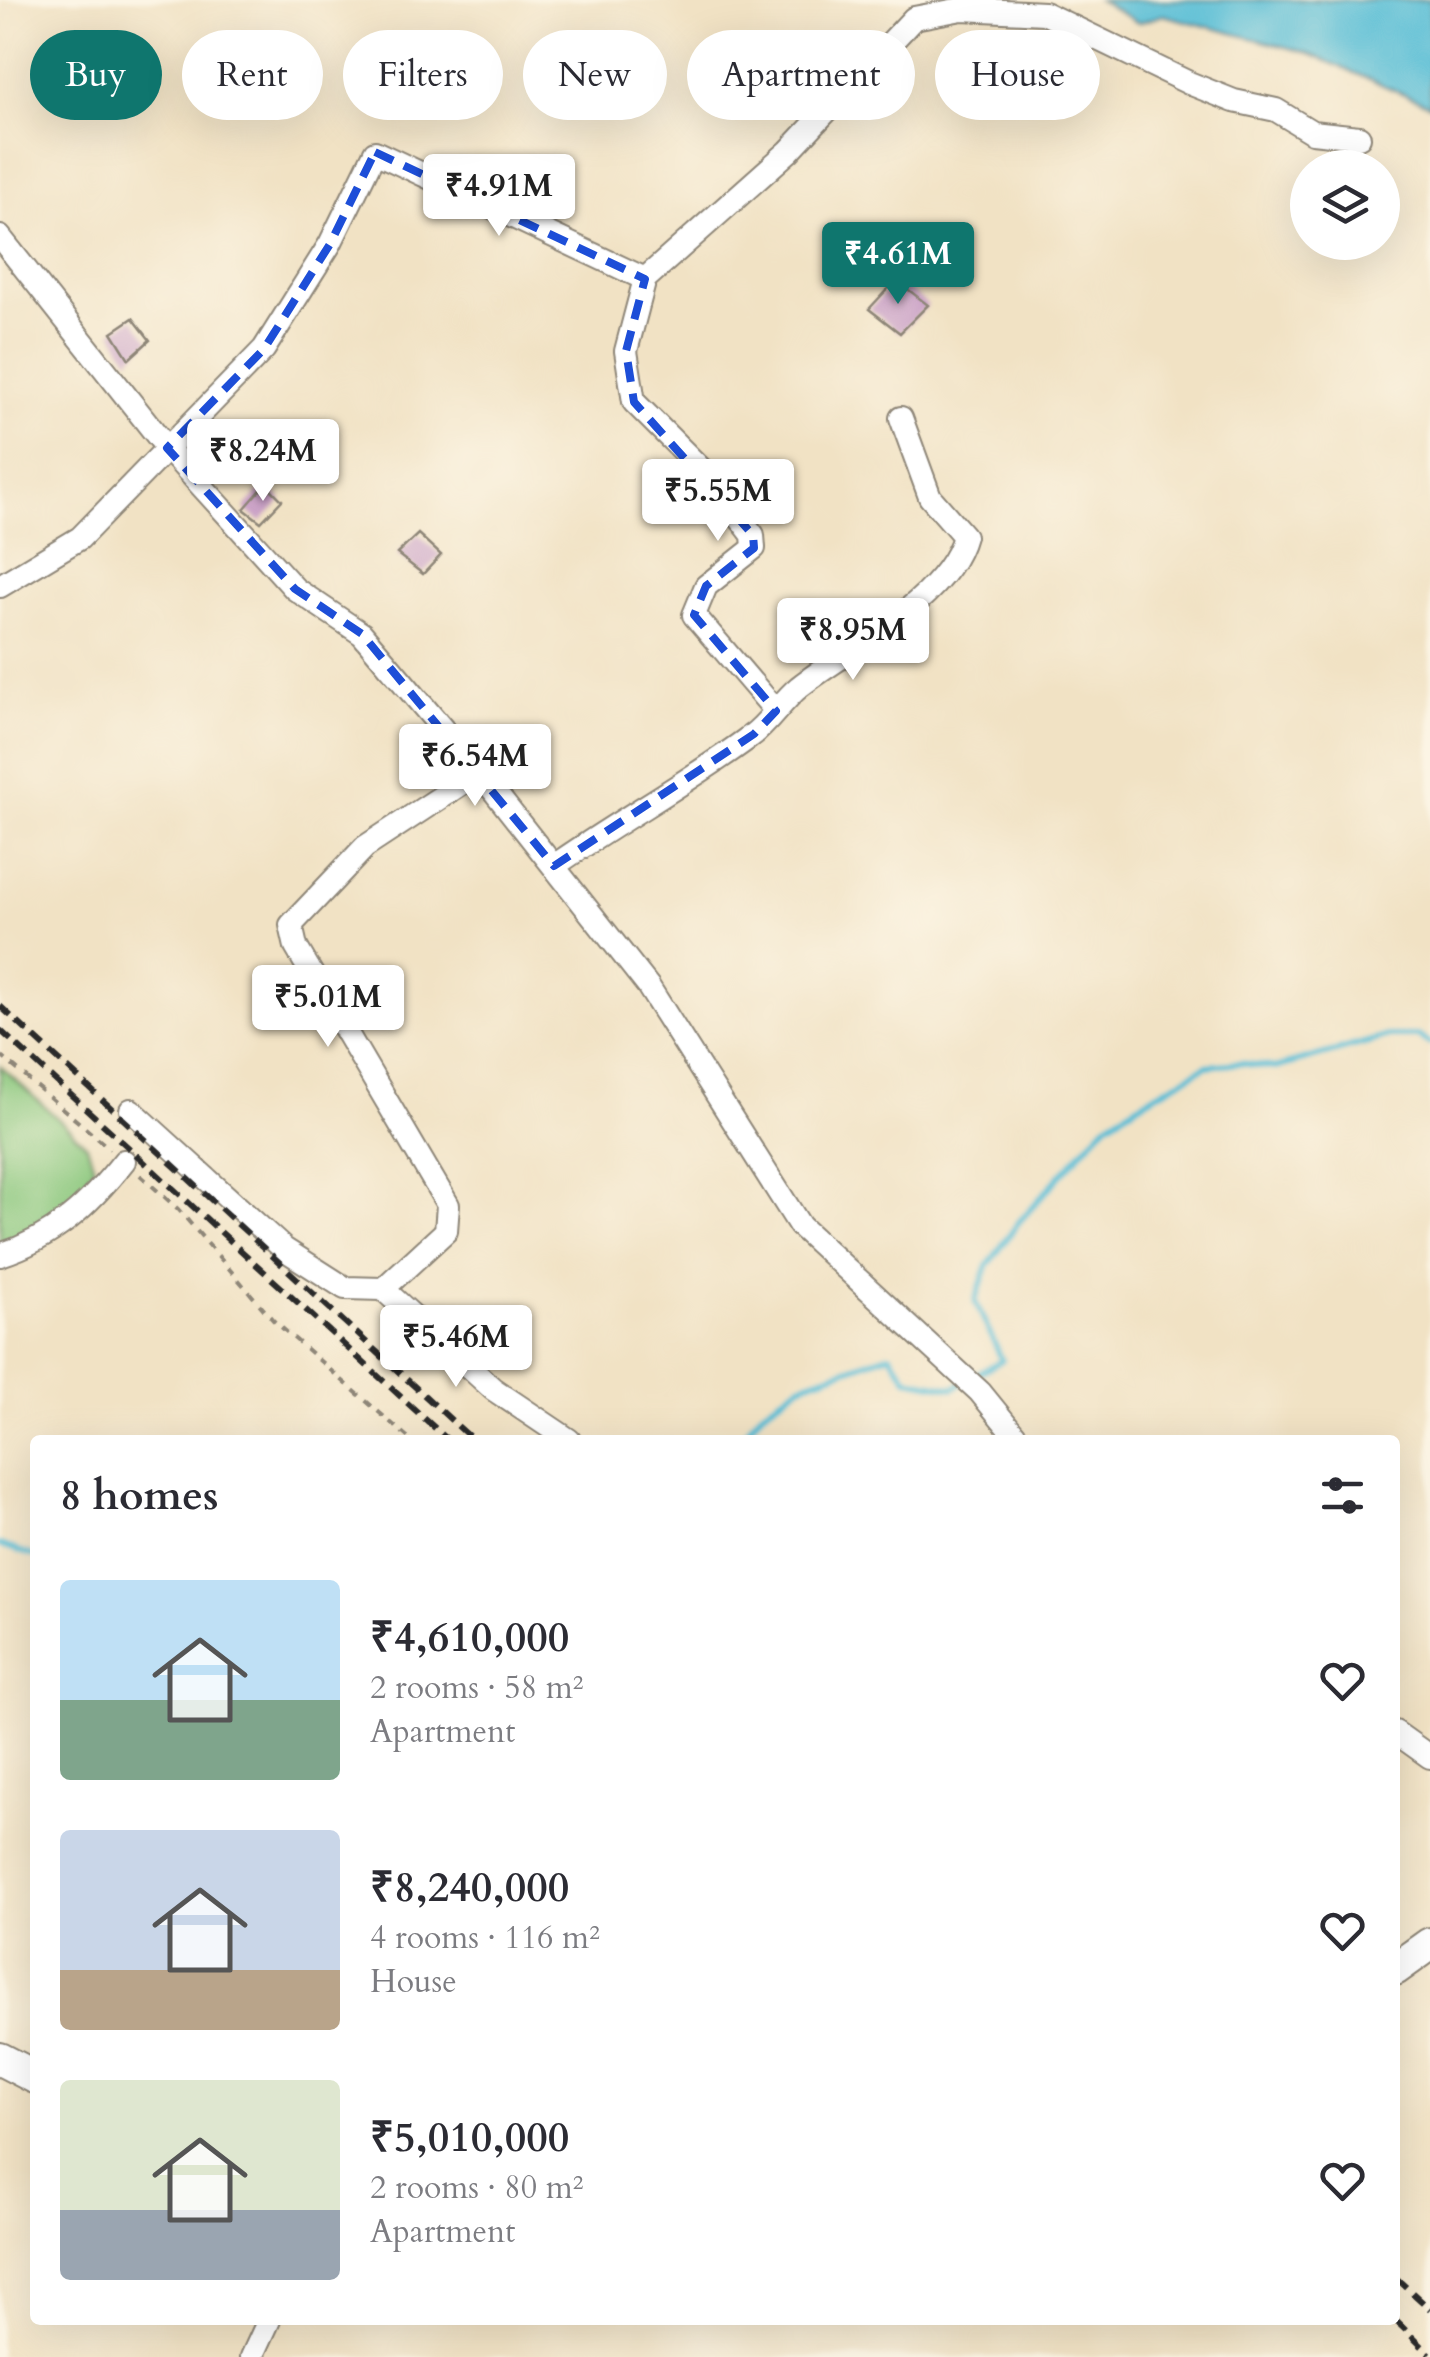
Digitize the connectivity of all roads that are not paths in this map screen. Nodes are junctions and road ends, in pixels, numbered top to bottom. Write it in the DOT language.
graph roads {
  1 [pos="1359,137"];
  2 [pos="0,237"];
  3 [pos="645,279"];
  4 [pos="901,418"];
  5 [pos="168,448"];
  6 [pos="0,586"];
  7 [pos="776,710"];
  8 [pos="480,772"];
  9 [pos="554,866"];
  10 [pos="131,1110"];
  11 [pos="124,1161"];
  12 [pos="0,1255"];
  13 [pos="383,1289"];
  14 [pos="562,1435"];
  15 [pos="1015,1435"];
  16 [pos="1400,1736"];
  17 [pos="1430,1757"];
  18 [pos="1430,1944"];
  19 [pos="1400,1965"];
  20 [pos="0,2060"];
  21 [pos="30,2075"];
  22 [pos="267,2325"];
  23 [pos="252,2357"];
  1 -- 3 [label="street"];
  2 -- 5 [label="street"];
  3 -- 5 [label="street"];
  3 -- 7 [label="street"];
  4 -- 7 [label="street"];
  5 -- 6 [label="street"];
  5 -- 8 [label="street"];
  7 -- 9 [label="street"];
  8 -- 9 [label="street"];
  8 -- 13 [label="street"];
  9 -- 15 [label="street"];
  10 -- 13 [label="street"];
  11 -- 12 [label="street"];
  13 -- 14 [label="street"];
  16 -- 17 [label="street"];
  18 -- 19 [label="main road"];
  20 -- 21 [label="main road"];
  22 -- 23 [label="street"];
}
